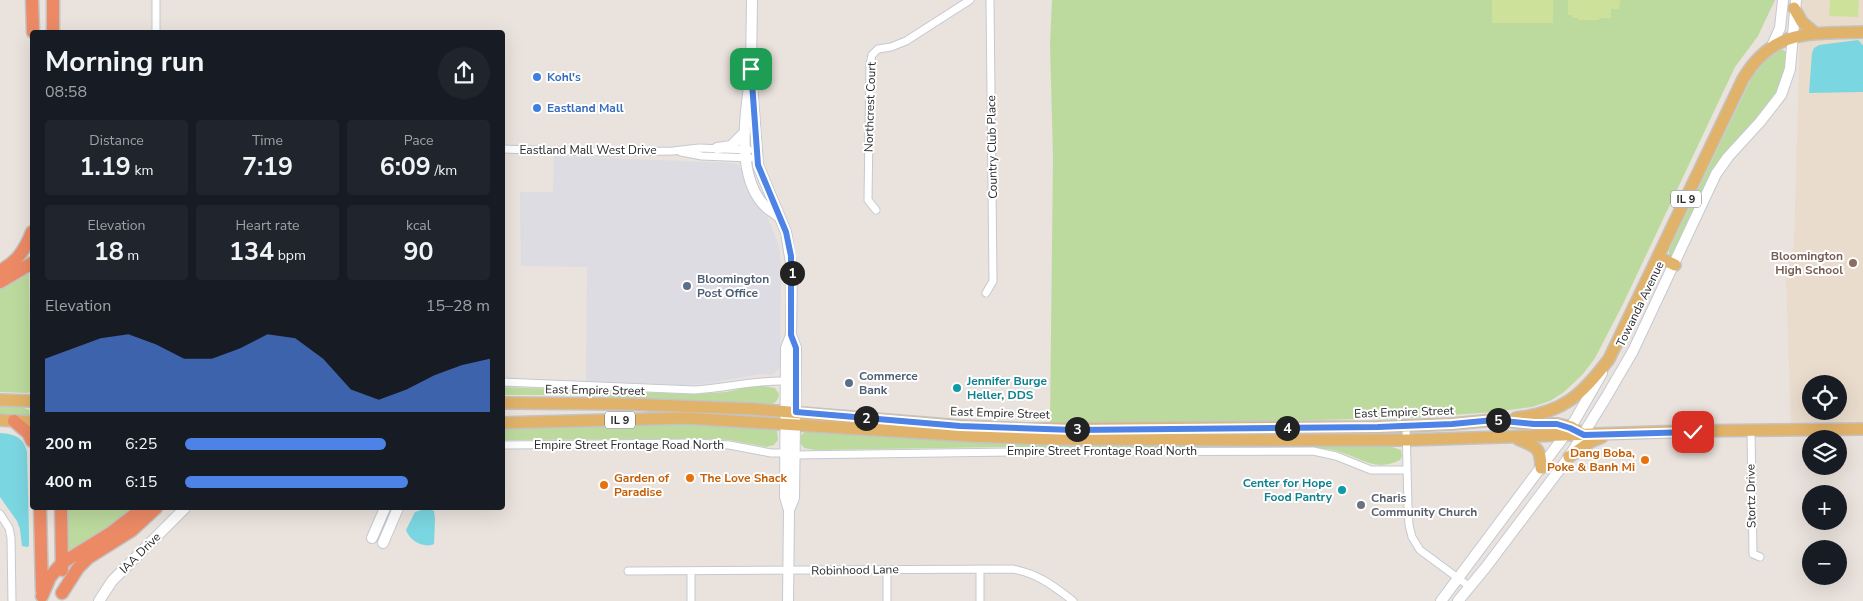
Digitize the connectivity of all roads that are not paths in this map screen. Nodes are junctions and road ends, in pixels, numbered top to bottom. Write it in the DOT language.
graph roads {
  1 [pos="32,0"];
  2 [pos="52,0"];
  3 [pos="156,0"];
  4 [pos="752,0"];
  5 [pos="970,0"];
  6 [pos="990,0"];
  7 [pos="1783,0"];
  8 [pos="1795,4"];
  9 [pos="33,30"];
  10 [pos="53,30"];
  11 [pos="156,30"];
  12 [pos="1863,32"];
  13 [pos="1815,33"];
  14 [pos="1792,37"];
  15 [pos="1772,46"];
  16 [pos="751,69"];
  17 [pos="745,132"];
  18 [pos="717,148"];
  19 [pos="505,149"];
  20 [pos="673,151"];
  21 [pos="751,154"];
  22 [pos="876,210"];
  23 [pos="30,236"];
  24 [pos="1658,257"];
  25 [pos="30,264"];
  26 [pos="1675,265"];
  27 [pos="0,271"];
  28 [pos="0,282"];
  29 [pos="986,292"];
  30 [pos="791,335"];
  31 [pos="1609,359"];
  32 [pos="786,381"];
  33 [pos="505,382"];
  34 [pos="0,400"];
  35 [pos="30,401"];
  36 [pos="505,403"];
  37 [pos="563,403"];
  38 [pos="505,411"];
  39 [pos="791,412"];
  40 [pos="0,420"];
  41 [pos="1494,420"];
  42 [pos="14,421"];
  43 [pos="30,422"];
  44 [pos="505,423"];
  45 [pos="790,424"];
  46 [pos="1406,426"];
  47 [pos="1863,430"];
  48 [pos="1568,431"];
  49 [pos="1751,431"];
  50 [pos="1609,434"];
  51 [pos="1584,435"];
  52 [pos="30,436"];
  53 [pos="1514,437"];
  54 [pos="1407,440"];
  55 [pos="505,445"];
  56 [pos="789,454"];
  57 [pos="1569,456"];
  58 [pos="1541,468"];
  59 [pos="1408,470"];
  60 [pos="40,510"];
  61 [pos="61,510"];
  62 [pos="140,510"];
  63 [pos="154,510"];
  64 [pos="183,510"];
  65 [pos="384,510"];
  66 [pos="397,510"];
  67 [pos="0,514"];
  68 [pos="372,538"];
  69 [pos="383,543"];
  70 [pos="1760,557"];
  71 [pos="62,563"];
  72 [pos="980,569"];
  73 [pos="887,570"];
  74 [pos="788,571"];
  75 [pos="628,572"];
  76 [pos="691,572"];
  77 [pos="1458,579"];
  78 [pos="1470,587"];
  79 [pos="62,597"];
  80 [pos="42,598"];
  81 [pos="12,601"];
  82 [pos="99,601"];
  83 [pos="691,601"];
  84 [pos="788,601"];
  85 [pos="887,601"];
  86 [pos="980,601"];
  87 [pos="1073,601"];
  88 [pos="1441,601"];
  89 [pos="1458,601"];
  1 -- 9 [label="highway"];
  2 -- 10 [label="highway"];
  3 -- 11 [label="street"];
  4 -- 16 [label="main road"];
  5 -- 22 [label="street, Northcrest Court"];
  6 -- 29 [label="street, Country Club Place"];
  7 -- 15 [label="main road, Towanda Avenue"];
  8 -- 13 [label="main road"];
  8 -- 14 [label="main road, Towanda Avenue"];
  12 -- 13 [label="main road, IL 9"];
  13 -- 14 [label="main road, IL 9"];
  14 -- 15 [label="main road, IL 9"];
  14 -- 26 [label="main road, Towanda Avenue"];
  15 -- 24 [label="main road, Towanda Avenue / IL 9"];
  16 -- 17 [label="main road"];
  16 -- 21 [label="main road"];
  17 -- 18 [label="main road"];
  17 -- 21 [label="main road"];
  18 -- 20 [label="street, Eastland Mall West Drive"];
  18 -- 21 [label="street, Eastland Mall West Drive"];
  19 -- 20 [label="street, Eastland Mall West Drive"];
  20 -- 21 [label="street, Eastland Mall West Drive"];
  21 -- 30 [label="main road"];
  23 -- 27 [label="highway"];
  24 -- 26 [label="main road"];
  24 -- 31 [label="main road, Towanda Avenue / IL 9"];
  25 -- 28 [label="highway"];
  26 -- 51 [label="main road, Towanda Avenue"];
  30 -- 32 [label="main road"];
  30 -- 39 [label="main road"];
  31 -- 41 [label="main road, IL 9"];
  31 -- 48 [label="main road, Towanda Avenue"];
  32 -- 33 [label="street"];
  32 -- 39 [label="main road"];
  34 -- 35 [label="main road"];
  36 -- 37 [label="main road, East Empire Street / IL 9"];
  37 -- 38 [label="main road"];
  37 -- 39 [label="main road, East Empire Street / IL 9"];
  39 -- 45 [label="main road"];
  39 -- 46 [label="main road, East Empire Street / IL 9"];
  40 -- 42 [label="main road"];
  41 -- 46 [label="main road, East Empire Street / IL 9"];
  41 -- 48 [label="main road, East Empire Street / IL 9"];
  42 -- 43 [label="main road"];
  42 -- 52 [label="highway"];
  44 -- 45 [label="main road, East Empire Street / IL 9"];
  45 -- 54 [label="main road, East Empire Street / IL 9"];
  45 -- 56 [label="main road"];
  46 -- 54 [label="street"];
  47 -- 49 [label="main road, East Empire Street / IL 9"];
  48 -- 51 [label="main road, East Empire Street / IL 9"];
  48 -- 53 [label="main road, East Empire Street / IL 9"];
  48 -- 58 [label="main road, Towanda Avenue"];
  49 -- 50 [label="main road, East Empire Street / IL 9"];
  49 -- 70 [label="street, Stortz Drive"];
  50 -- 51 [label="main road, East Empire Street / IL 9"];
  50 -- 57 [label="main road"];
  51 -- 57 [label="main road, Towanda Avenue"];
  53 -- 54 [label="main road, East Empire Street / IL 9"];
  53 -- 58 [label="main road"];
  54 -- 59 [label="street"];
  55 -- 56 [label="street, Empire Street Frontage Road North"];
  56 -- 59 [label="street, Empire Street Frontage Road North"];
  56 -- 74 [label="main road"];
  57 -- 78 [label="main road, Towanda Avenue"];
  58 -- 77 [label="main road, Towanda Avenue"];
  59 -- 77 [label="street"];
  60 -- 80 [label="highway"];
  61 -- 71 [label="highway"];
  62 -- 71 [label="highway"];
  63 -- 79 [label="highway"];
  64 -- 82 [label="main road, IAA Drive"];
  65 -- 68 [label="main road"];
  66 -- 69 [label="main road"];
  67 -- 81 [label="street"];
  71 -- 79 [label="highway"];
  71 -- 80 [label="highway"];
  72 -- 73 [label="street, Robinhood Lane"];
  72 -- 86 [label="street"];
  72 -- 87 [label="street, Robinhood Lane"];
  73 -- 74 [label="street, Robinhood Lane"];
  73 -- 85 [label="street"];
  74 -- 76 [label="street, Robinhood Lane"];
  74 -- 84 [label="main road"];
  75 -- 76 [label="street, Robinhood Lane"];
  76 -- 83 [label="street"];
  77 -- 78 [label="street"];
  77 -- 88 [label="main road, Towanda Avenue"];
  78 -- 89 [label="main road, Towanda Avenue"];
}
